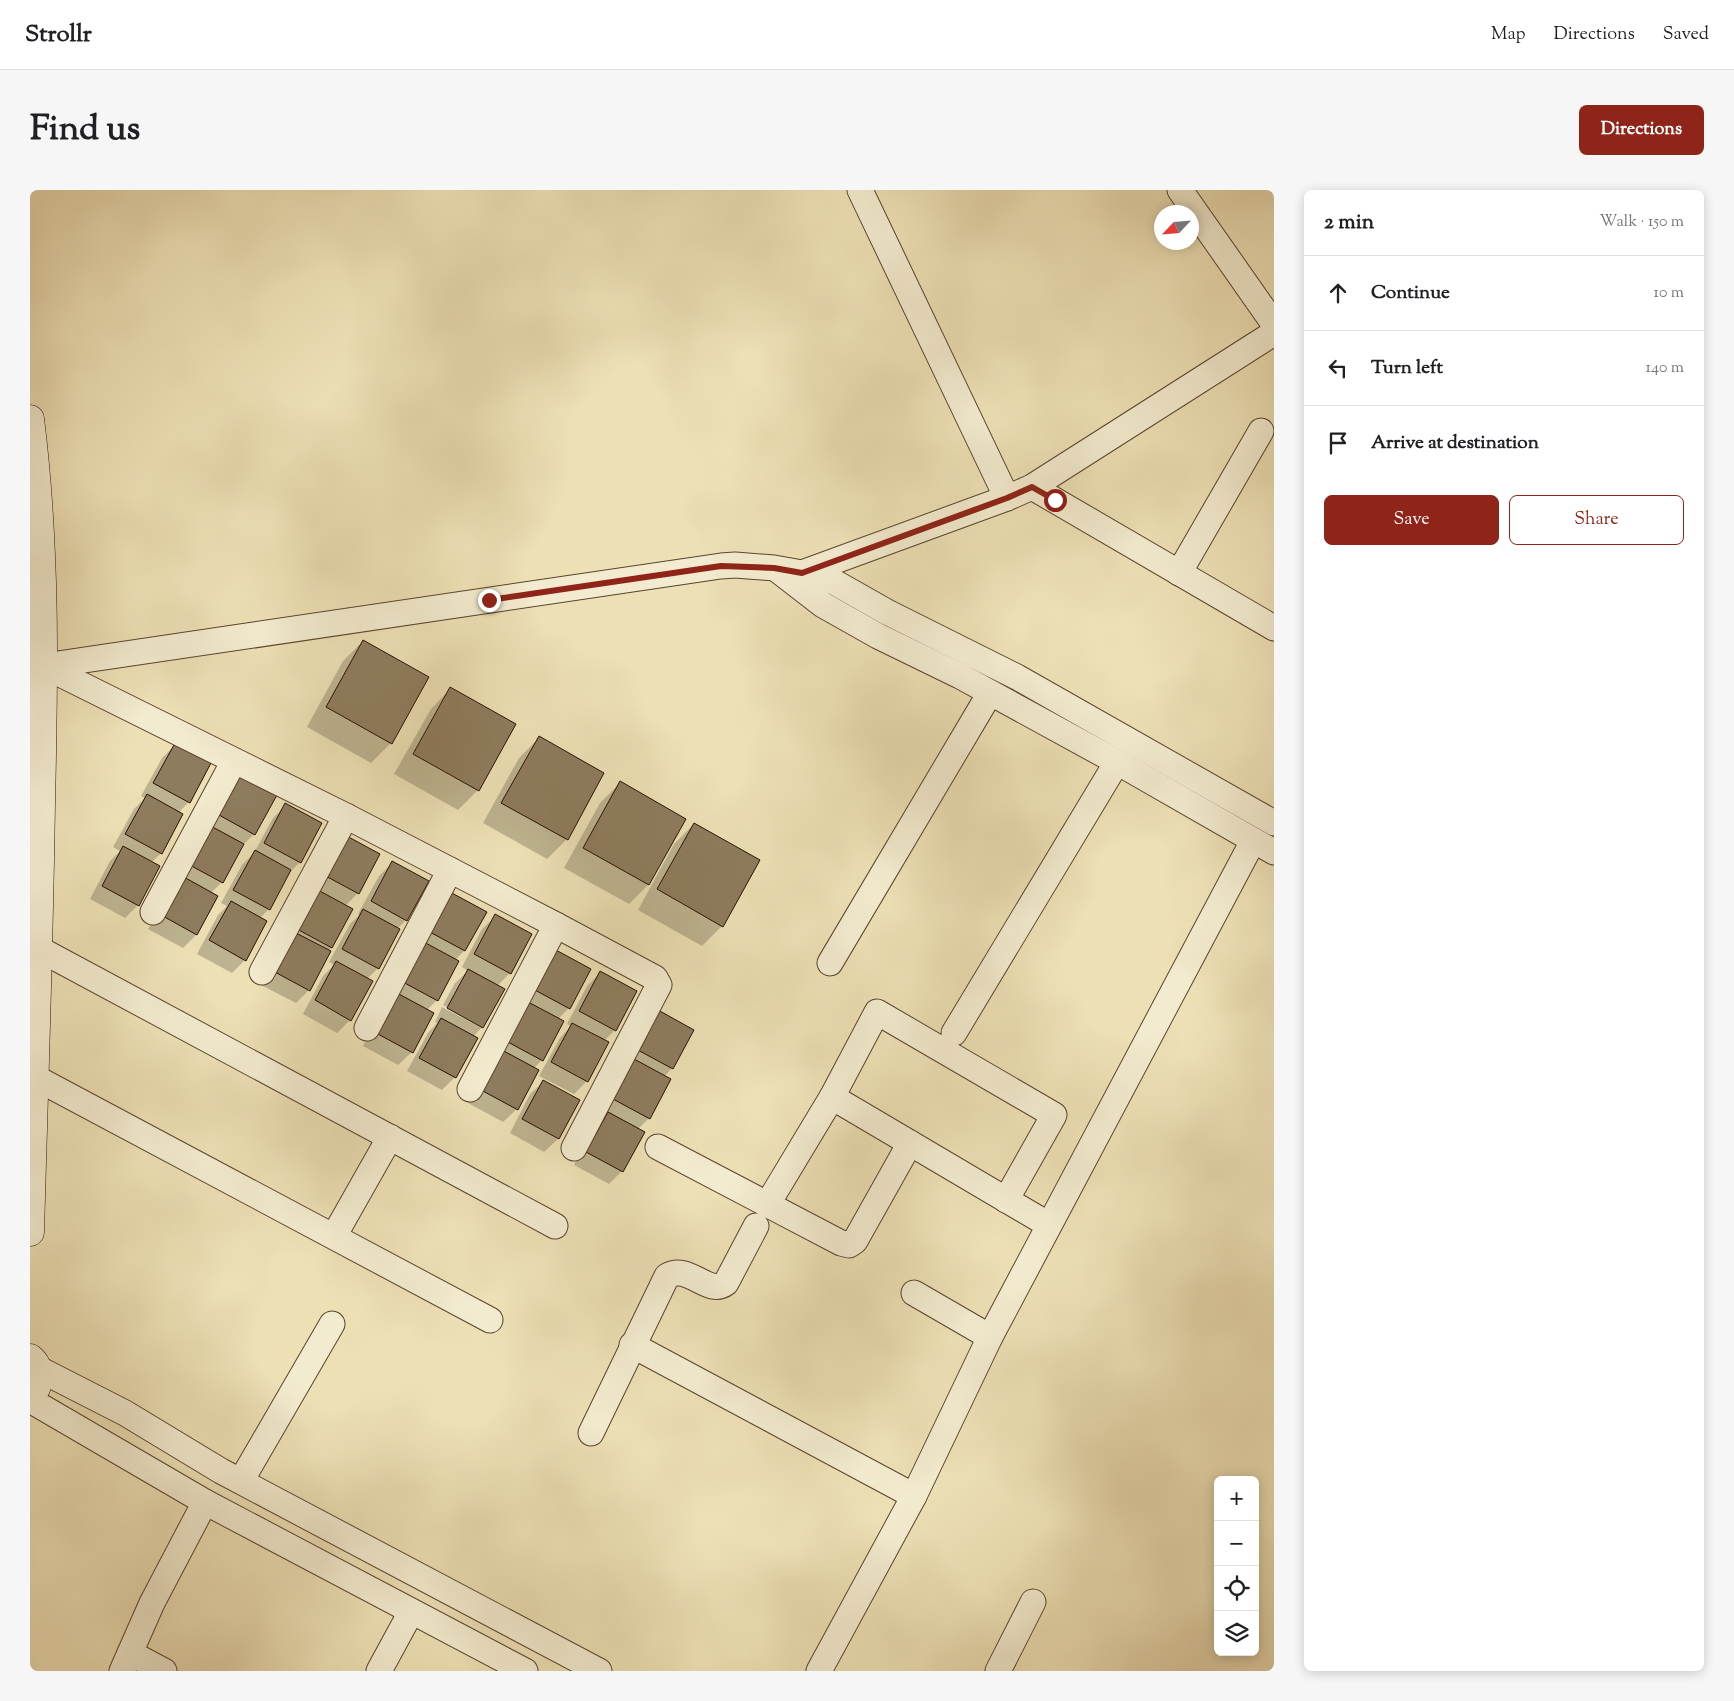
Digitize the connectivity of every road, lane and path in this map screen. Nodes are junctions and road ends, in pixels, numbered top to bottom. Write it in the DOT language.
graph roads {
  1 [pos="1180,190"];
  2 [pos="868,193"];
  3 [pos="1274,324"];
  4 [pos="1274,333"];
  5 [pos="30,419"];
  6 [pos="1262,431"];
  7 [pos="1032,487"];
  8 [pos="1007,498"];
  9 [pos="774,568"];
  10 [pos="802,573"];
  11 [pos="1180,573"];
  12 [pos="1274,628"];
  13 [pos="37,666"];
  14 [pos="990,693"];
  15 [pos="234,760"];
  16 [pos="1117,762"];
  17 [pos="346,816"];
  18 [pos="1274,823"];
  19 [pos="1253,840"];
  20 [pos="1274,852"];
  21 [pos="450,870"];
  22 [pos="153,912"];
  23 [pos="556,925"];
  24 [pos="39,949"];
  25 [pos="830,963"];
  26 [pos="262,972"];
  27 [pos="367,1028"];
  28 [pos="954,1033"];
  29 [pos="34,1077"];
  30 [pos="470,1089"];
  31 [pos="832,1096"];
  32 [pos="390,1137"];
  33 [pos="910,1143"];
  34 [pos="574,1148"];
  35 [pos="658,1148"];
  36 [pos="1006,1200"];
  37 [pos="762,1215"];
  38 [pos="1049,1225"];
  39 [pos="555,1226"];
  40 [pos="30,1232"];
  41 [pos="334,1236"];
  42 [pos="914,1293"];
  43 [pos="490,1320"];
  44 [pos="332,1324"];
  45 [pos="990,1337"];
  46 [pos="632,1346"];
  47 [pos="34,1363"];
  48 [pos="30,1396"];
  49 [pos="30,1400"];
  50 [pos="591,1433"];
  51 [pos="241,1481"];
  52 [pos="914,1496"];
  53 [pos="205,1502"];
  54 [pos="1033,1602"];
  55 [pos="411,1612"];
  56 [pos="126,1662"];
  57 [pos="164,1671"];
  58 [pos="379,1671"];
  59 [pos="525,1671"];
  60 [pos="600,1671"];
  61 [pos="819,1671"];
  62 [pos="998,1671"];
  1 -- 3 [label="street"];
  2 -- 8 [label="street"];
  4 -- 7 [label="street"];
  5 -- 13 [label="street"];
  6 -- 11 [label="street"];
  7 -- 8 [label="street"];
  7 -- 11 [label="street"];
  8 -- 10 [label="street"];
  9 -- 10 [label="street"];
  9 -- 13 [label="street"];
  9 -- 14 [label="street"];
  10 -- 18 [label="street"];
  11 -- 12 [label="street"];
  13 -- 15 [label="street"];
  13 -- 24 [label="street"];
  14 -- 16 [label="street"];
  14 -- 25 [label="street"];
  15 -- 17 [label="street"];
  15 -- 22 [label="street"];
  16 -- 19 [label="street"];
  16 -- 28 [label="street"];
  17 -- 21 [label="street"];
  17 -- 26 [label="street"];
  19 -- 20 [label="street"];
  19 -- 38 [label="street"];
  21 -- 23 [label="street"];
  21 -- 27 [label="street"];
  23 -- 30 [label="street"];
  23 -- 34 [label="street"];
  24 -- 29 [label="street"];
  24 -- 32 [label="street"];
  29 -- 40 [label="street"];
  29 -- 41 [label="street"];
  31 -- 33 [label="street"];
  31 -- 36 [label="street"];
  31 -- 37 [label="street"];
  32 -- 39 [label="street"];
  32 -- 41 [label="street"];
  33 -- 36 [label="street"];
  33 -- 37 [label="street"];
  35 -- 37 [label="street"];
  36 -- 38 [label="street"];
  37 -- 46 [label="street"];
  38 -- 45 [label="street"];
  41 -- 43 [label="street"];
  42 -- 45 [label="street"];
  44 -- 51 [label="street"];
  45 -- 52 [label="street"];
  46 -- 50 [label="street"];
  46 -- 52 [label="street"];
  47 -- 48 [label="street"];
  47 -- 51 [label="street"];
  49 -- 53 [label="street"];
  51 -- 60 [label="street"];
  52 -- 61 [label="street"];
  53 -- 55 [label="street"];
  53 -- 56 [label="street"];
  54 -- 62 [label="street"];
  55 -- 58 [label="street"];
  55 -- 59 [label="street"];
  56 -- 57 [label="street"];
}
